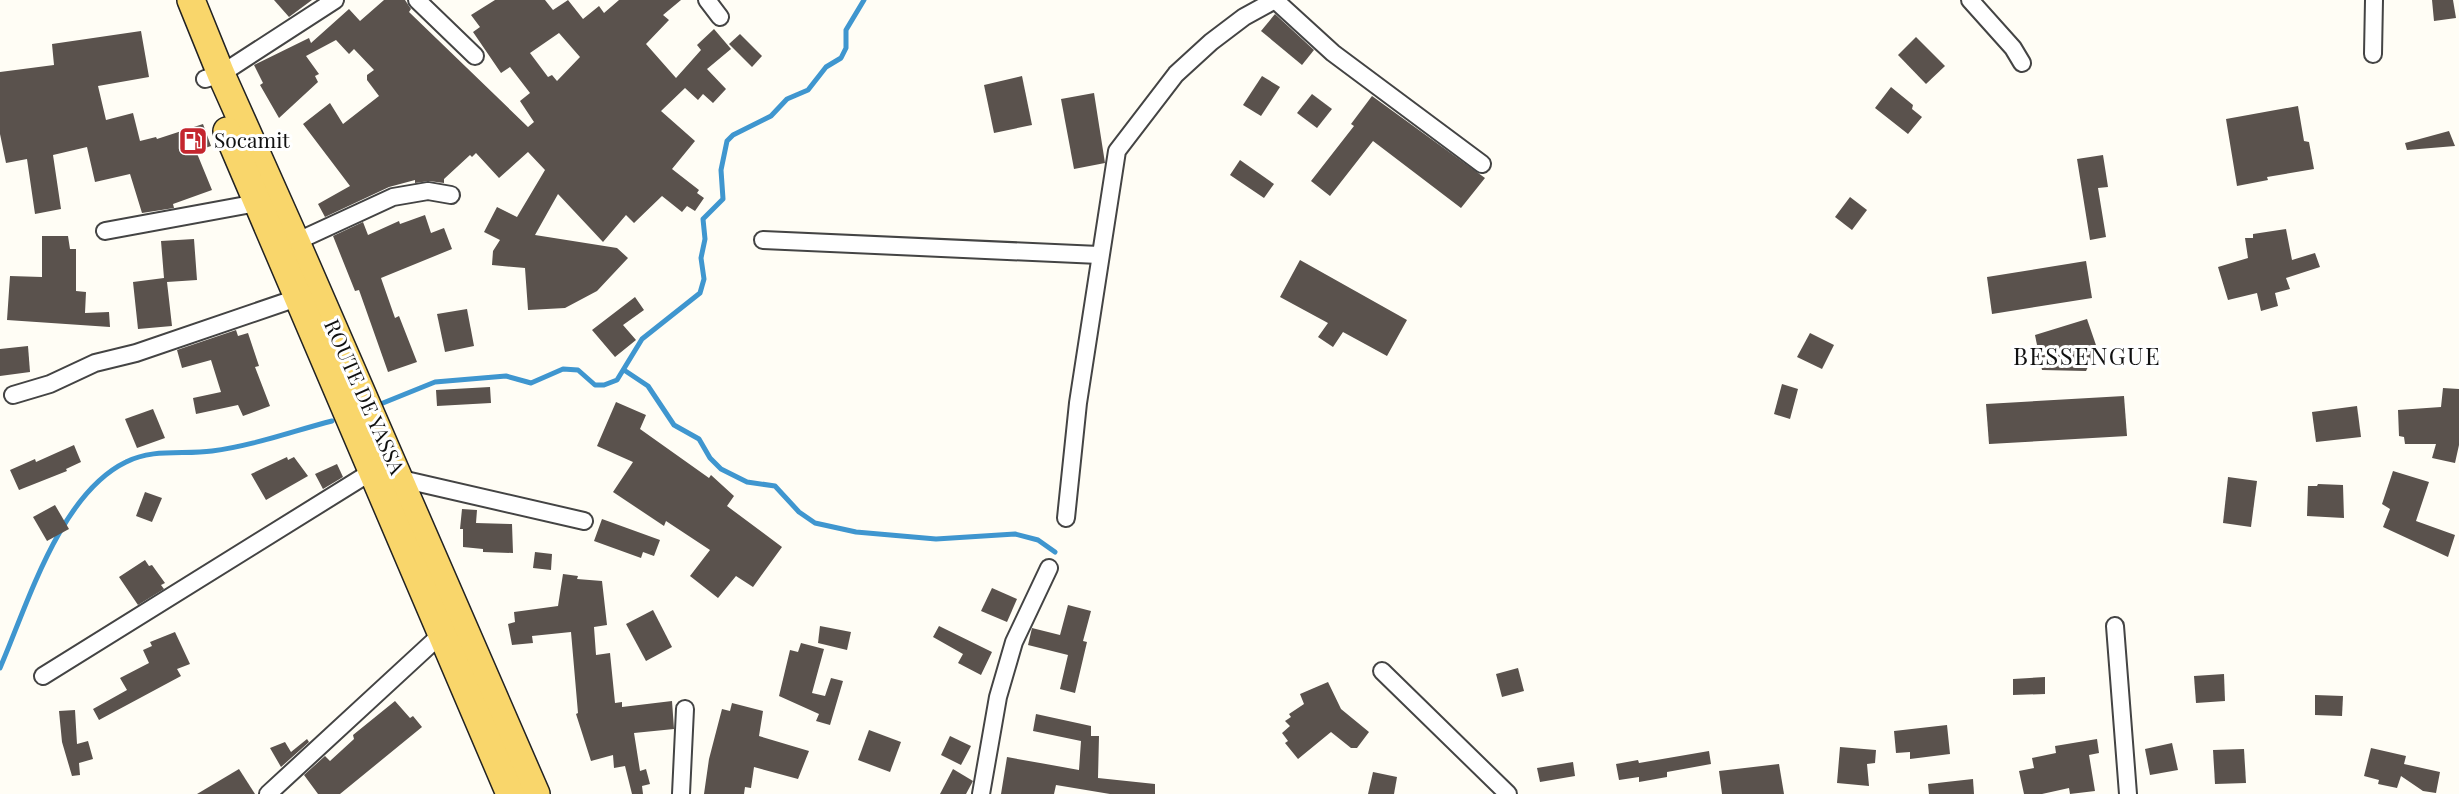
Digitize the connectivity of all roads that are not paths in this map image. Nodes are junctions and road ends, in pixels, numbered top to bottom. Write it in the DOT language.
graph roads {
  1 [pos="172,0"];
  2 [pos="191,0"];
  3 [pos="334,0"];
  4 [pos="417,0"];
  5 [pos="707,0"];
  6 [pos="1970,0"];
  7 [pos="2374,0"];
  8 [pos="720,17"];
  9 [pos="2373,54"];
  10 [pos="475,56"];
  11 [pos="2022,63"];
  12 [pos="213,76"];
  13 [pos="1482,164"];
  14 [pos="451,195"];
  15 [pos="257,203"];
  16 [pos="105,231"];
  17 [pos="763,240"];
  18 [pos="287,246"];
  19 [pos="1099,255"];
  20 [pos="297,298"];
  21 [pos="13,395"];
  22 [pos="371,472"];
  23 [pos="400,478"];
  24 [pos="1066,518"];
  25 [pos="584,521"];
  26 [pos="1049,568"];
  27 [pos="451,626"];
  28 [pos="2115,626"];
  29 [pos="1382,671"];
  30 [pos="43,676"];
  31 [pos="685,709"];
  32 [pos="268,794"];
  33 [pos="510,794"];
  34 [pos="536,794"];
  35 [pos="681,794"];
  36 [pos="981,794"];
  37 [pos="1508,794"];
  38 [pos="2128,794"];
  1 -- 12 [label="main road, ROUTE DE YASSA"];
  2 -- 12 [label="main road, ROUTE DE YASSA"];
  3 -- 12 [label="street"];
  4 -- 10 [label="street"];
  5 -- 8 [label="street"];
  6 -- 11 [label="street"];
  7 -- 9 [label="street"];
  12 -- 15 [label="main road, ROUTE DE YASSA"];
  12 -- 18 [label="main road, ROUTE DE YASSA"];
  13 -- 19 [label="street"];
  14 -- 18 [label="street"];
  15 -- 16 [label="street"];
  15 -- 18 [label="main road, ROUTE DE YASSA"];
  17 -- 19 [label="street"];
  18 -- 20 [label="main road, ROUTE DE YASSA"];
  18 -- 23 [label="main road, ROUTE DE YASSA"];
  19 -- 24 [label="street"];
  20 -- 21 [label="street"];
  20 -- 22 [label="main road, ROUTE DE YASSA"];
  22 -- 23 [label="street"];
  22 -- 27 [label="main road, ROUTE DE YASSA"];
  22 -- 30 [label="street"];
  23 -- 25 [label="street"];
  23 -- 27 [label="main road, ROUTE DE YASSA"];
  26 -- 36 [label="street"];
  27 -- 32 [label="street"];
  27 -- 33 [label="main road, ROUTE DE YASSA"];
  27 -- 34 [label="main road, ROUTE DE YASSA"];
  28 -- 38 [label="street"];
  29 -- 37 [label="street"];
  31 -- 35 [label="street"];
}
